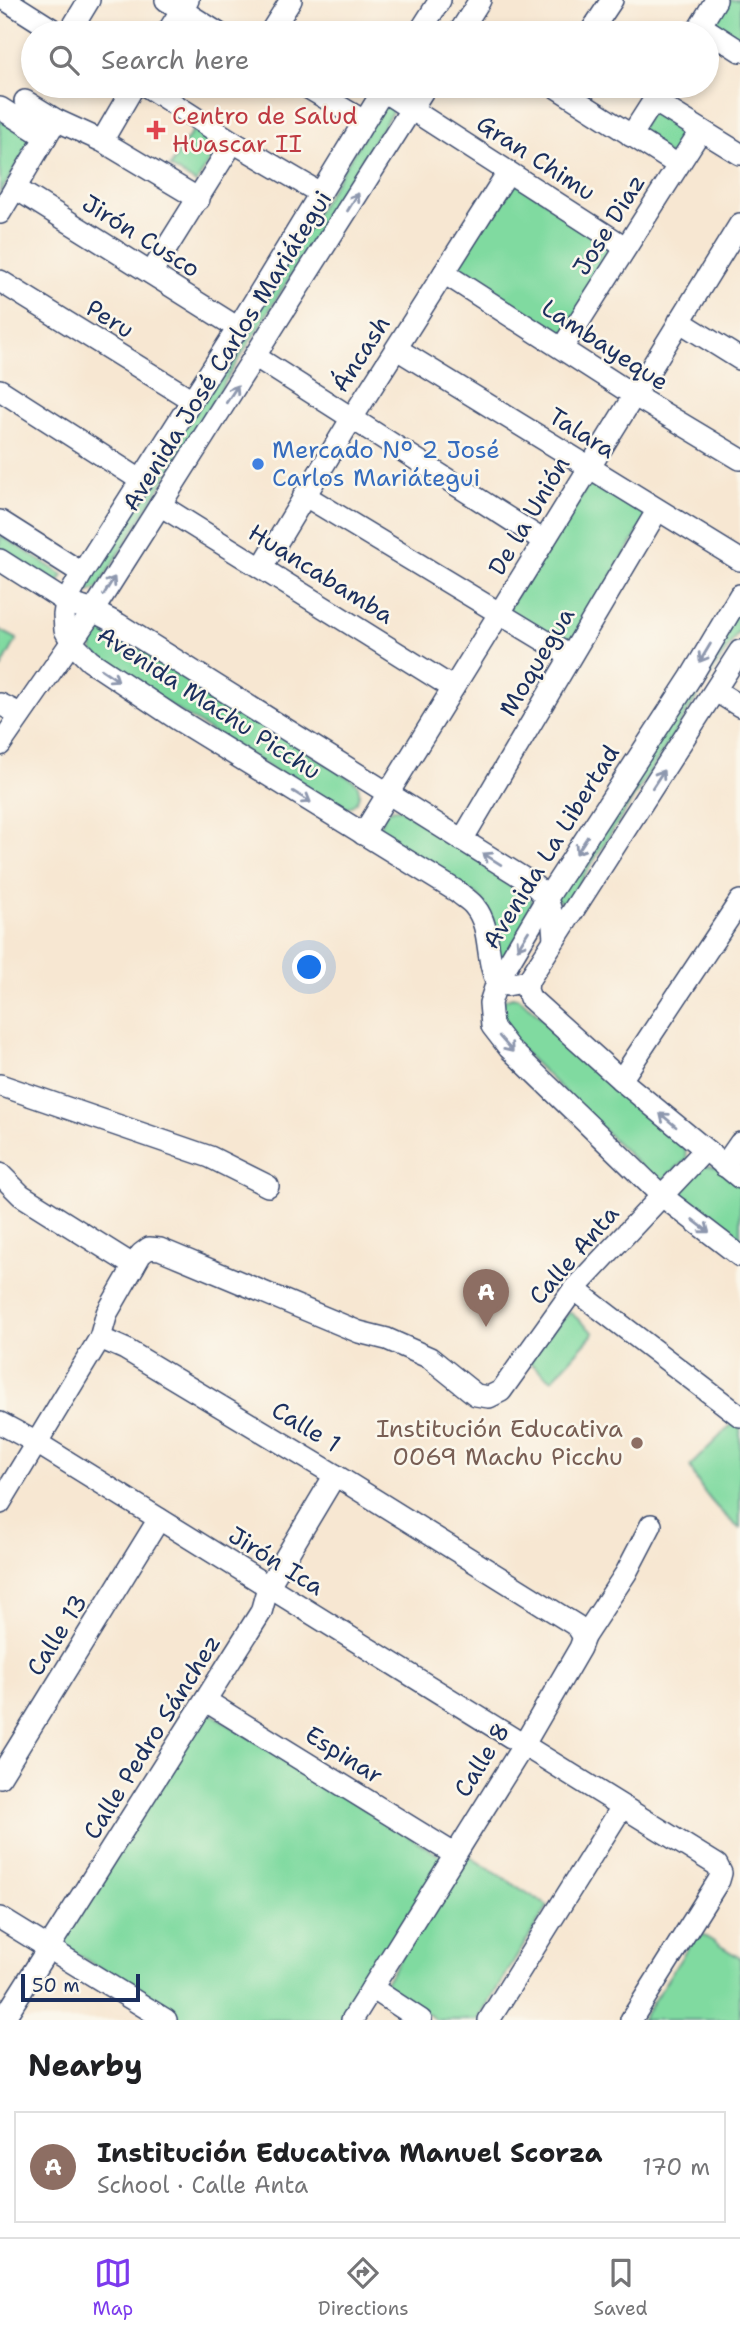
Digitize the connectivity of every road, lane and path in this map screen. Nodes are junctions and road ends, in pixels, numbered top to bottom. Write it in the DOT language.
graph roads {
  1 [pos="6,0"];
  2 [pos="89,0"];
  3 [pos="290,0"];
  4 [pos="440,0"];
  5 [pos="480,0"];
  6 [pos="612,0"];
  7 [pos="716,0"];
  8 [pos="178,3"];
  9 [pos="39,21"];
  10 [pos="76,21"];
  11 [pos="171,21"];
  12 [pos="202,21"];
  13 [pos="277,21"];
  14 [pos="427,21"];
  15 [pos="469,21"];
  16 [pos="598,21"];
  17 [pos="704,21"];
  18 [pos="719,40"];
  19 [pos="740,51"];
  20 [pos="127,98"];
  21 [pos="165,98"];
  22 [pos="325,98"];
  23 [pos="379,98"];
  24 [pos="397,98"];
  25 [pos="418,98"];
  26 [pos="573,98"];
  27 [pos="655,98"];
  28 [pos="664,98"];
  29 [pos="19,103"];
  30 [pos="411,110"];
  31 [pos="364,121"];
  32 [pos="51,128"];
  33 [pos="701,130"];
  34 [pos="631,136"];
  35 [pos="102,141"];
  36 [pos="233,142"];
  37 [pos="740,154"];
  38 [pos="678,165"];
  39 [pos="508,172"];
  40 [pos="15,188"];
  41 [pos="320,193"];
  42 [pos="199,199"];
  43 [pos="0,213"];
  44 [pos="740,224"];
  45 [pos="625,247"];
  46 [pos="732,254"];
  47 [pos="151,273"];
  48 [pos="443,273"];
  49 [pos="0,281"];
  50 [pos="679,321"];
  51 [pos="238,328"];
  52 [pos="562,348"];
  53 [pos="397,349"];
  54 [pos="256,357"];
  55 [pos="740,359"];
  56 [pos="0,390"];
  57 [pos="635,396"];
  58 [pos="192,400"];
  59 [pos="352,418"];
  60 [pos="169,437"];
  61 [pos="194,452"];
  62 [pos="740,459"];
  63 [pos="589,468"];
  64 [pos="142,481"];
  65 [pos="304,495"];
  66 [pos="160,505"];
  67 [pos="657,511"];
  68 [pos="0,521"];
  69 [pos="544,541"];
  70 [pos="0,560"];
  71 [pos="740,560"];
  72 [pos="262,567"];
  73 [pos="82,573"];
  74 [pos="740,595"];
  75 [pos="66,602"];
  76 [pos="93,611"];
  77 [pos="500,614"];
  78 [pos="72,643"];
  79 [pos="740,651"];
  80 [pos="570,656"];
  81 [pos="453,688"];
  82 [pos="716,691"];
  83 [pos="0,704"];
  84 [pos="740,706"];
  85 [pos="20,714"];
  86 [pos="0,745"];
  87 [pos="388,794"];
  88 [pos="363,834"];
  89 [pos="462,840"];
  90 [pos="547,898"];
  91 [pos="740,901"];
  92 [pos="554,939"];
  93 [pos="528,981"];
  94 [pos="497,982"];
  95 [pos="621,1080"];
  96 [pos="0,1084"];
  97 [pos="740,1143"];
  98 [pos="704,1151"];
  99 [pos="732,1172"];
  100 [pos="0,1174"];
  101 [pos="268,1186"];
  102 [pos="663,1196"];
  103 [pos="740,1256"];
  104 [pos="134,1266"];
  105 [pos="574,1289"];
  106 [pos="100,1338"];
  107 [pos="740,1416"];
  108 [pos="0,1423"];
  109 [pos="37,1443"];
  110 [pos="335,1475"];
  111 [pos="0,1503"];
  112 [pos="159,1519"];
  113 [pos="651,1525"];
  114 [pos="268,1587"];
  115 [pos="584,1637"];
  116 [pos="206,1701"];
  117 [pos="523,1746"];
  118 [pos="0,1777"];
  119 [pos="622,1807"];
  120 [pos="454,1854"];
  121 [pos="0,1918"];
  122 [pos="50,1949"];
  123 [pos="372,1988"];
  124 [pos="3,2020"];
  125 [pos="166,2020"];
  126 [pos="352,2020"];
  127 [pos="421,2020"];
  128 [pos="489,2020"];
  129 [pos="631,2020"];
  1 -- 9 [label="street"];
  2 -- 10 [label="street"];
  3 -- 13 [label="street"];
  4 -- 14 [label="street"];
  5 -- 15 [label="street"];
  6 -- 16 [label="street"];
  7 -- 17 [label="street"];
  8 -- 11 [label="street"];
  8 -- 12 [label="street"];
  18 -- 19 [label="street"];
  20 -- 35 [label="street"];
  21 -- 36 [label="street"];
  22 -- 31 [label="street"];
  23 -- 31 [label="street, Avenida José Carlos Mariátegui"];
  24 -- 30 [label="street, Gran Chimu"];
  25 -- 30 [label="street, Avenida José Carlos Mariátegui"];
  26 -- 34 [label="street"];
  27 -- 34 [label="street"];
  28 -- 33 [label="street"];
  29 -- 32 [label="street"];
  30 -- 39 [label="street, Gran Chimu"];
  54 -- 30 [label="street, Avenida José Carlos Mariátegui, one-way"];
  31 -- 41 [label="street, Avenida José Carlos Mariátegui"];
  32 -- 35 [label="street"];
  32 -- 40 [label="street"];
  33 -- 37 [label="street"];
  33 -- 38 [label="street, Jose Diaz"];
  34 -- 38 [label="street"];
  35 -- 42 [label="street"];
  36 -- 41 [label="street"];
  36 -- 42 [label="street"];
  38 -- 45 [label="street, Jose Diaz"];
  39 -- 45 [label="street, Gran Chimu"];
  39 -- 48 [label="street, Áncash"];
  40 -- 43 [label="street"];
  40 -- 47 [label="street, Jirón Cusco"];
  41 -- 51 [label="street, Avenida José Carlos Mariátegui"];
  42 -- 47 [label="street"];
  44 -- 46 [label="street, De la Unión"];
  45 -- 52 [label="street, Jose Diaz"];
  46 -- 50 [label="street, De la Unión"];
  47 -- 51 [label="street, Jirón Cusco"];
  48 -- 52 [label="street, Lambayeque"];
  48 -- 53 [label="street, Áncash"];
  49 -- 58 [label="street, Peru"];
  50 -- 55 [label="street"];
  50 -- 57 [label="street, De la Unión"];
  51 -- 58 [label="street, Avenida José Carlos Mariátegui"];
  52 -- 57 [label="street, Lambayeque"];
  53 -- 59 [label="street, Áncash"];
  53 -- 63 [label="street, Talara"];
  54 -- 59 [label="street"];
  61 -- 54 [label="street, Avenida José Carlos Mariátegui, one-way"];
  56 -- 64 [label="street"];
  57 -- 62 [label="street, Lambayeque"];
  57 -- 63 [label="street, De la Unión"];
  58 -- 60 [label="street, Avenida José Carlos Mariátegui"];
  59 -- 65 [label="street, Áncash"];
  59 -- 69 [label="street"];
  60 -- 61 [label="street"];
  60 -- 64 [label="street, Avenida José Carlos Mariátegui"];
  61 -- 66 [label="street, Avenida José Carlos Mariátegui"];
  63 -- 67 [label="street, Talara"];
  63 -- 69 [label="street, De la Unión"];
  64 -- 73 [label="street, Avenida José Carlos Mariátegui"];
  65 -- 72 [label="street, Áncash"];
  65 -- 77 [label="street"];
  66 -- 72 [label="street, Huancabamba"];
  76 -- 66 [label="street, Avenida José Carlos Mariátegui, one-way"];
  67 -- 71 [label="street, Talara"];
  67 -- 80 [label="street, Moquegua"];
  68 -- 73 [label="street"];
  69 -- 77 [label="street, De la Unión"];
  70 -- 75 [label="street"];
  72 -- 81 [label="street, Huancabamba"];
  73 -- 75 [label="street, Avenida José Carlos Mariátegui"];
  74 -- 90 [label="street, Avenida La Libertad, one-way"];
  75 -- 76 [label="street, Avenida Machu Picchu"];
  75 -- 78 [label="street, Avenida Machu Picchu"];
  76 -- 78 [label="street, Avenida José Carlos Mariátegui"];
  76 -- 87 [label="street, Avenida Machu Picchu"];
  77 -- 80 [label="street"];
  77 -- 81 [label="street, De la Unión"];
  78 -- 85 [label="street, Avenida José Carlos Mariátegui"];
  78 -- 88 [label="street, Avenida Machu Picchu, one-way"];
  79 -- 82 [label="street, Avenida La Libertad"];
  80 -- 89 [label="street, Moquegua"];
  81 -- 87 [label="street, De la Unión"];
  82 -- 84 [label="street"];
  92 -- 82 [label="street, Avenida La Libertad, one-way"];
  83 -- 85 [label="street"];
  85 -- 86 [label="street, Avenida José Carlos Mariátegui"];
  87 -- 88 [label="street, De la Unión"];
  87 -- 89 [label="street, Avenida Machu Picchu"];
  88 -- 94 [label="street, Avenida Machu Picchu"];
  90 -- 89 [label="street, Avenida Machu Picchu, one-way"];
  90 -- 92 [label="street"];
  90 -- 94 [label="street, Avenida La Libertad, one-way"];
  91 -- 95 [label="street"];
  92 -- 93 [label="street, Avenida La Libertad"];
  93 -- 94 [label="street, Avenida La Libertad"];
  93 -- 95 [label="street"];
  94 -- 102 [label="street, Avenida Machu Picchu, one-way"];
  98 -- 95 [label="street, one-way"];
  96 -- 101 [label="street"];
  97 -- 99 [label="street"];
  98 -- 99 [label="street"];
  98 -- 102 [label="street, Calle Anta"];
  100 -- 104 [label="street"];
  102 -- 103 [label="street, Avenida Machu Picchu, one-way"];
  102 -- 105 [label="street, Calle Anta"];
  104 -- 105 [label="street, Calle Anta"];
  104 -- 106 [label="street"];
  105 -- 107 [label="street"];
  106 -- 109 [label="street"];
  106 -- 110 [label="street, Calle 1"];
  108 -- 109 [label="street, Jirón Ica"];
  109 -- 111 [label="street"];
  109 -- 112 [label="street, Jirón Ica"];
  110 -- 114 [label="street, Calle Pedro Sánchez"];
  110 -- 115 [label="street, Calle 1"];
  112 -- 114 [label="street, Jirón Ica"];
  112 -- 118 [label="street, Calle 13"];
  113 -- 115 [label="street, Calle 8"];
  114 -- 116 [label="street, Calle Pedro Sánchez"];
  114 -- 117 [label="street, Jirón Ica"];
  115 -- 117 [label="street, Calle 8"];
  116 -- 120 [label="street, Espinar"];
  116 -- 122 [label="street, Calle Pedro Sánchez"];
  117 -- 119 [label="street, Jirón Ica"];
  117 -- 120 [label="street, Calle 8"];
  119 -- 128 [label="street"];
  119 -- 129 [label="street, Jirón Ica"];
  120 -- 123 [label="street, Calle 8"];
  121 -- 122 [label="street"];
  122 -- 124 [label="street, Calle Pedro Sánchez"];
  122 -- 125 [label="street"];
  123 -- 126 [label="street, Calle 8"];
  123 -- 127 [label="street"];
}
